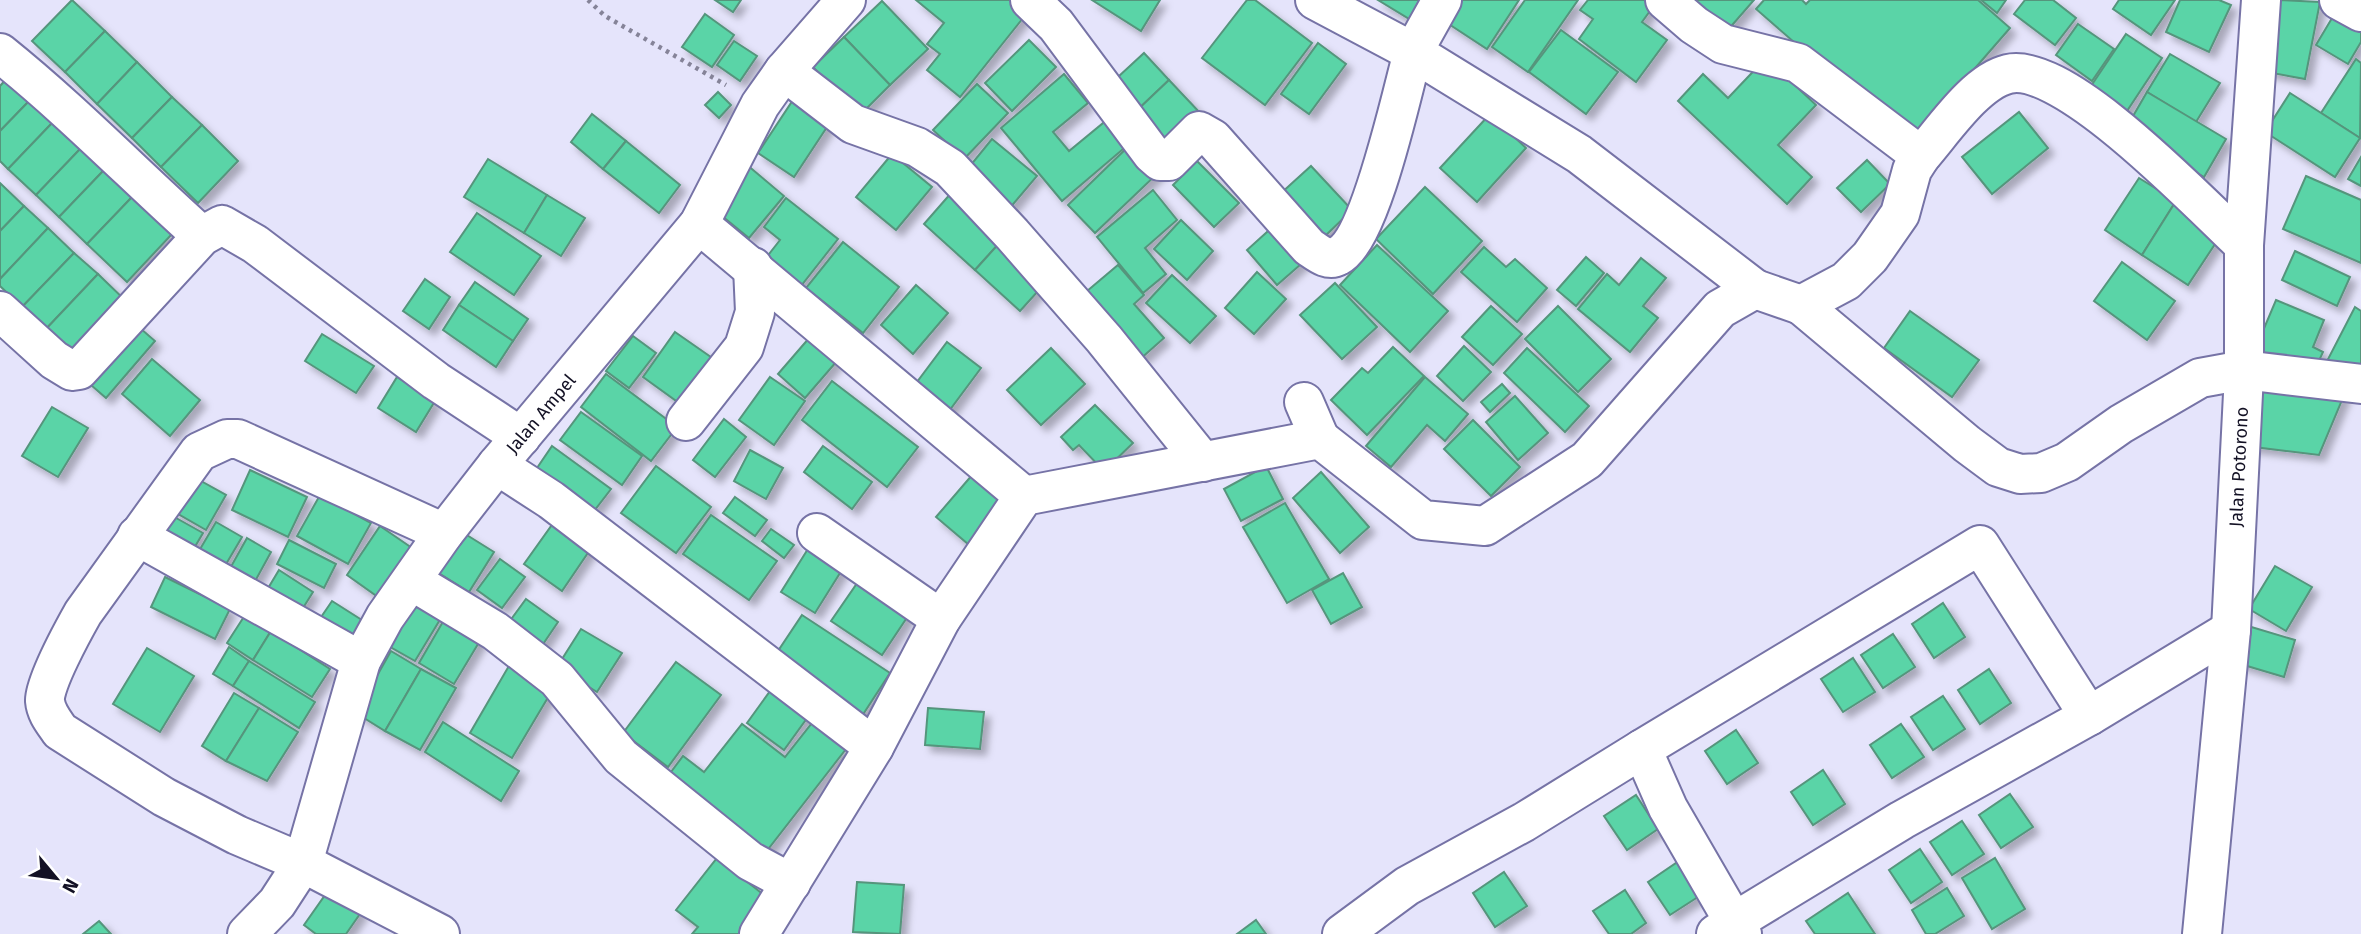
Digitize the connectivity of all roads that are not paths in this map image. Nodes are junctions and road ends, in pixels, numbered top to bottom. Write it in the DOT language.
graph roads {
  1 [pos="846,0"];
  2 [pos="1030,0"];
  3 [pos="1315,0"];
  4 [pos="1442,0"];
  5 [pos="1665,0"];
  6 [pos="2261,0"];
  7 [pos="2339,0"];
  8 [pos="2361,12"];
  9 [pos="1413,52"];
  10 [pos="0,53"];
  11 [pos="784,71"];
  12 [pos="1920,156"];
  13 [pos="699,224"];
  14 [pos="202,236"];
  15 [pos="2244,245"];
  16 [pos="752,267"];
  17 [pos="1755,289"];
  18 [pos="1801,305"];
  19 [pos="0,311"];
  20 [pos="2244,370"];
  21 [pos="2361,384"];
  22 [pos="1304,402"];
  23 [pos="686,421"];
  24 [pos="1320,439"];
  25 [pos="509,451"];
  26 [pos="1203,462"];
  27 [pos="1024,496"];
  28 [pos="444,533"];
  29 [pos="817,533"];
  30 [pos="137,536"];
  31 [pos="412,581"];
  32 [pos="940,619"];
  33 [pos="2231,630"];
  34 [pos="361,661"];
  35 [pos="2089,716"];
  36 [pos="874,747"];
  37 [pos="1642,748"];
  38 [pos="303,863"];
  39 [pos="791,883"];
  40 [pos="1731,930"];
  41 [pos="247,934"];
  42 [pos="440,934"];
  43 [pos="759,934"];
  44 [pos="1342,934"];
  45 [pos="2202,934"];
  1 -- 11 [label="street, Jalan Ampel"];
  2 -- 9 [label="street"];
  3 -- 9 [label="street"];
  4 -- 9 [label="street"];
  5 -- 12 [label="street"];
  6 -- 15 [label="street, Jalan Potorono"];
  7 -- 8 [label="street"];
  9 -- 17 [label="street"];
  10 -- 14 [label="street"];
  11 -- 13 [label="street, Jalan Ampel"];
  11 -- 26 [label="street"];
  12 -- 15 [label="street"];
  12 -- 18 [label="street"];
  13 -- 16 [label="street"];
  13 -- 25 [label="street, Jalan Ampel"];
  14 -- 19 [label="street"];
  14 -- 25 [label="street"];
  15 -- 20 [label="street, Jalan Potorono"];
  16 -- 23 [label="street"];
  16 -- 27 [label="street"];
  17 -- 18 [label="street"];
  17 -- 24 [label="street"];
  18 -- 20 [label="street"];
  20 -- 21 [label="street"];
  20 -- 33 [label="street, Jalan Potorono"];
  22 -- 24 [label="street"];
  24 -- 26 [label="street"];
  25 -- 28 [label="street, Jalan Ampel"];
  25 -- 36 [label="street"];
  26 -- 27 [label="street"];
  27 -- 32 [label="street"];
  28 -- 30 [label="street"];
  28 -- 31 [label="street, Jalan Ampel"];
  29 -- 32 [label="street"];
  30 -- 34 [label="street"];
  30 -- 38 [label="street"];
  31 -- 34 [label="street, Jalan Ampel"];
  31 -- 39 [label="street"];
  32 -- 36 [label="street"];
  33 -- 35 [label="street"];
  33 -- 45 [label="street, Jalan Potorono"];
  34 -- 38 [label="street, Jalan Ampel"];
  35 -- 37 [label="street"];
  35 -- 40 [label="street"];
  36 -- 39 [label="street"];
  37 -- 40 [label="street"];
  37 -- 44 [label="street"];
  38 -- 41 [label="street, Jalan Ampel"];
  38 -- 42 [label="street"];
  39 -- 43 [label="street"];
}
